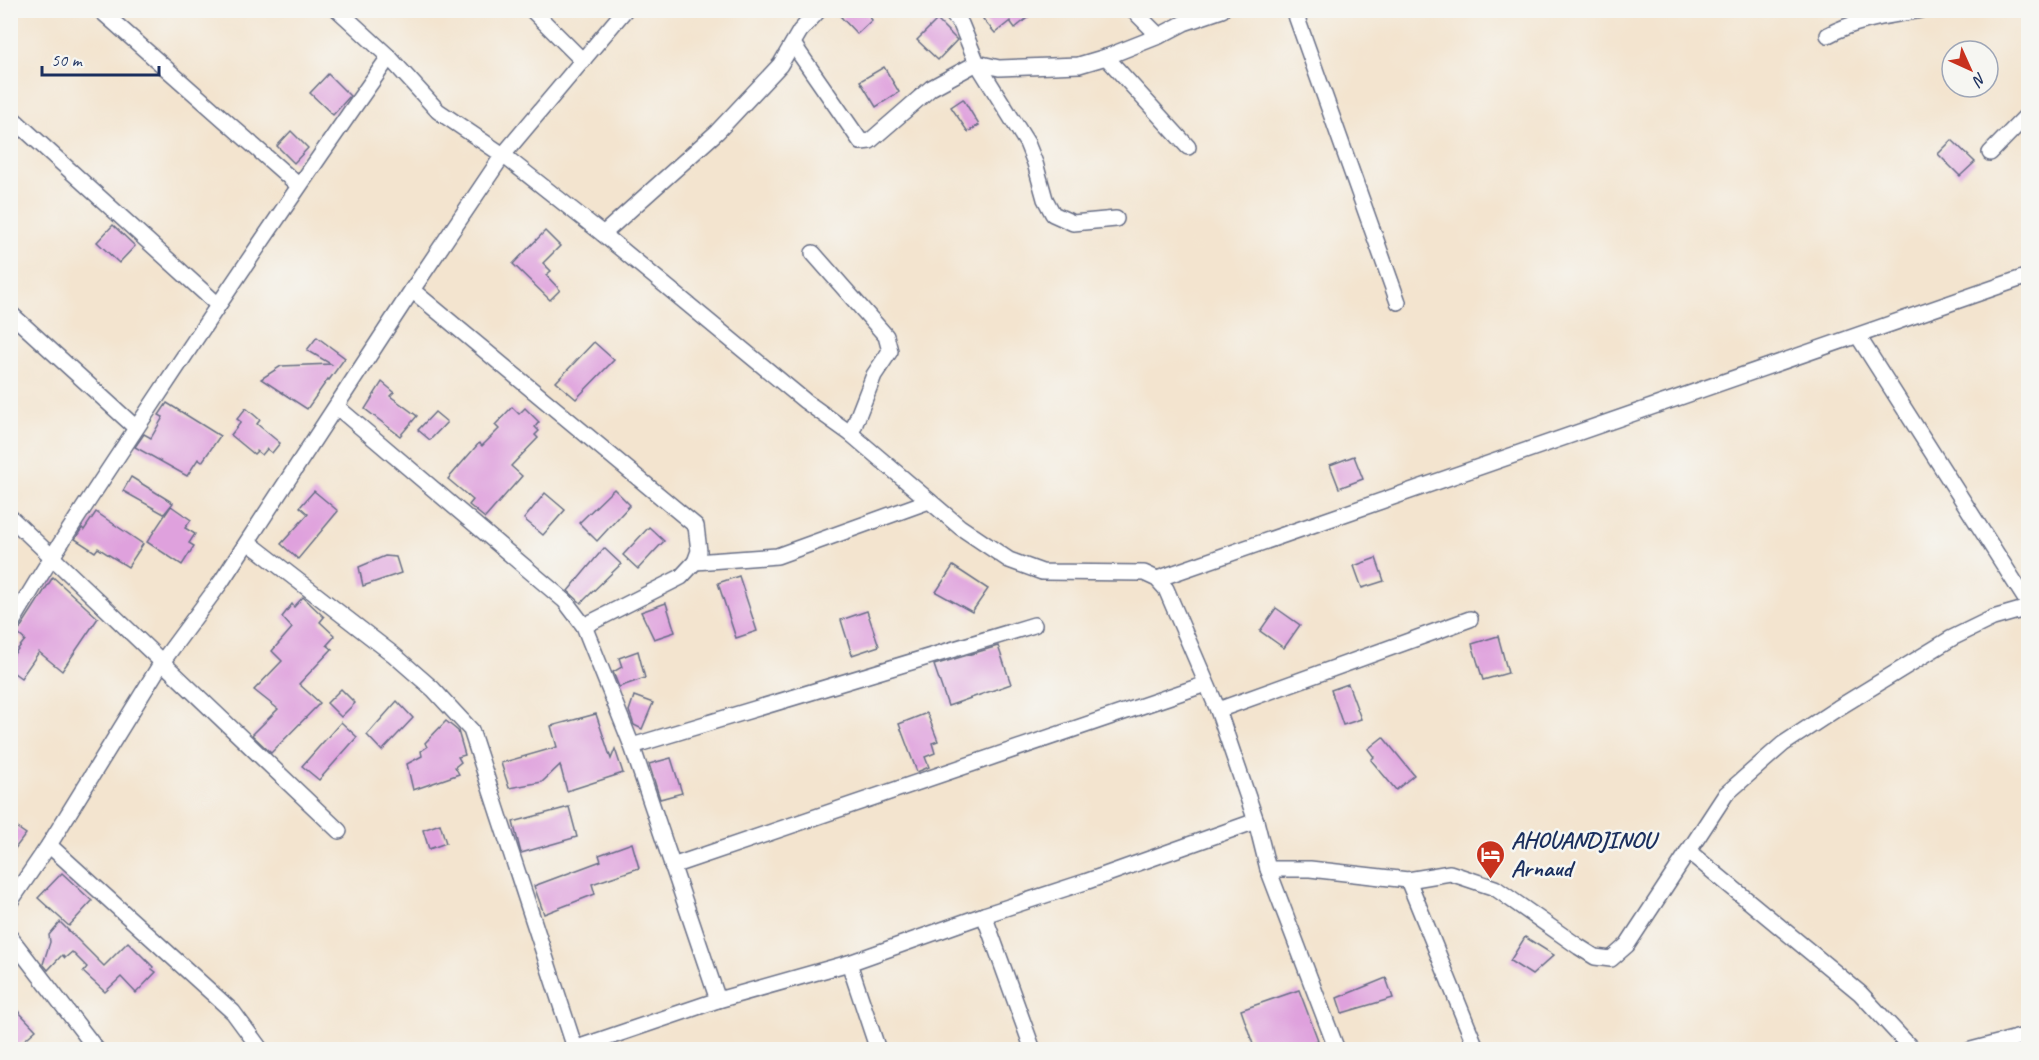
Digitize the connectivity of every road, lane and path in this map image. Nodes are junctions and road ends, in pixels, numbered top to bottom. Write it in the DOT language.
graph roads {
  1 [pos="100,10"];
  2 [pos="338,10"];
  3 [pos="532,10"];
  4 [pos="625,10"];
  5 [pos="819,10"];
  6 [pos="949,10"];
  7 [pos="1133,10"];
  8 [pos="1222,10"];
  9 [pos="1294,10"];
  10 [pos="1922,10"];
  11 [pos="1828,35"];
  12 [pos="1159,36"];
  13 [pos="793,44"];
  14 [pos="389,57"];
  15 [pos="1106,57"];
  16 [pos="583,61"];
  17 [pos="977,63"];
  18 [pos="2028,114"];
  19 [pos="10,116"];
  20 [pos="1188,147"];
  21 [pos="1990,153"];
  22 [pos="503,155"];
  23 [pos="298,185"];
  24 [pos="1116,219"];
  25 [pos="603,234"];
  26 [pos="813,253"];
  27 [pos="2028,276"];
  28 [pos="412,290"];
  29 [pos="1398,302"];
  30 [pos="218,304"];
  31 [pos="10,313"];
  32 [pos="1858,336"];
  33 [pos="337,407"];
  34 [pos="136,429"];
  35 [pos="851,435"];
  36 [pos="929,501"];
  37 [pos="10,517"];
  38 [pos="248,542"];
  39 [pos="51,556"];
  40 [pos="695,562"];
  41 [pos="1157,579"];
  42 [pos="2028,603"];
  43 [pos="2028,608"];
  44 [pos="1470,619"];
  45 [pos="1034,625"];
  46 [pos="10,626"];
  47 [pos="584,626"];
  48 [pos="162,662"];
  49 [pos="1206,684"];
  50 [pos="1218,710"];
  51 [pos="632,746"];
  52 [pos="1256,821"];
  53 [pos="339,831"];
  54 [pos="49,845"];
  55 [pos="1688,851"];
  56 [pos="672,866"];
  57 [pos="1268,869"];
  58 [pos="1408,880"];
  59 [pos="10,902"];
  60 [pos="984,915"];
  61 [pos="10,937"];
  62 [pos="849,963"];
  63 [pos="718,1000"];
  64 [pos="2028,1035"];
  65 [pos="573,1049"];
  66 [pos="97,1050"];
  67 [pos="261,1050"];
  68 [pos="878,1050"];
  69 [pos="1033,1050"];
  70 [pos="1337,1050"];
  71 [pos="1477,1050"];
  72 [pos="1913,1050"];
  73 [pos="1971,1050"];
  1 -- 23 [label="street"];
  2 -- 14 [label="street"];
  3 -- 16 [label="street"];
  4 -- 16 [label="street"];
  5 -- 13 [label="street"];
  6 -- 17 [label="street"];
  7 -- 12 [label="street"];
  8 -- 12 [label="street"];
  9 -- 29 [label="street"];
  10 -- 11 [label="street"];
  12 -- 15 [label="street"];
  13 -- 17 [label="street"];
  13 -- 25 [label="street"];
  14 -- 22 [label="street"];
  14 -- 23 [label="street"];
  15 -- 17 [label="street"];
  15 -- 20 [label="street"];
  16 -- 22 [label="street"];
  17 -- 24 [label="street"];
  18 -- 21 [label="street"];
  19 -- 30 [label="street"];
  22 -- 25 [label="street"];
  22 -- 28 [label="street"];
  23 -- 30 [label="street"];
  25 -- 35 [label="street"];
  26 -- 35 [label="street"];
  27 -- 32 [label="street"];
  28 -- 33 [label="street"];
  28 -- 40 [label="street"];
  30 -- 34 [label="street"];
  31 -- 34 [label="street"];
  32 -- 41 [label="street"];
  32 -- 42 [label="street"];
  33 -- 38 [label="street"];
  33 -- 47 [label="street"];
  34 -- 39 [label="street"];
  35 -- 36 [label="street"];
  36 -- 40 [label="street"];
  36 -- 41 [label="street"];
  37 -- 39 [label="street"];
  38 -- 48 [label="street"];
  38 -- 65 [label="street"];
  39 -- 46 [label="street"];
  39 -- 48 [label="street"];
  40 -- 47 [label="street"];
  41 -- 49 [label="street"];
  43 -- 55 [label="street"];
  44 -- 50 [label="street"];
  45 -- 51 [label="street"];
  47 -- 51 [label="street"];
  48 -- 53 [label="street"];
  48 -- 54 [label="street"];
  49 -- 50 [label="street"];
  49 -- 56 [label="street"];
  50 -- 52 [label="street"];
  51 -- 56 [label="street"];
  52 -- 57 [label="street"];
  52 -- 60 [label="street"];
  54 -- 59 [label="street"];
  54 -- 67 [label="street"];
  55 -- 58 [label="street"];
  55 -- 72 [label="street"];
  56 -- 63 [label="street"];
  57 -- 58 [label="street"];
  57 -- 70 [label="street"];
  58 -- 71 [label="street"];
  60 -- 62 [label="street"];
  60 -- 69 [label="street"];
  61 -- 66 [label="street"];
  62 -- 63 [label="street"];
  62 -- 68 [label="street"];
  63 -- 65 [label="street"];
  64 -- 73 [label="street"];
}
